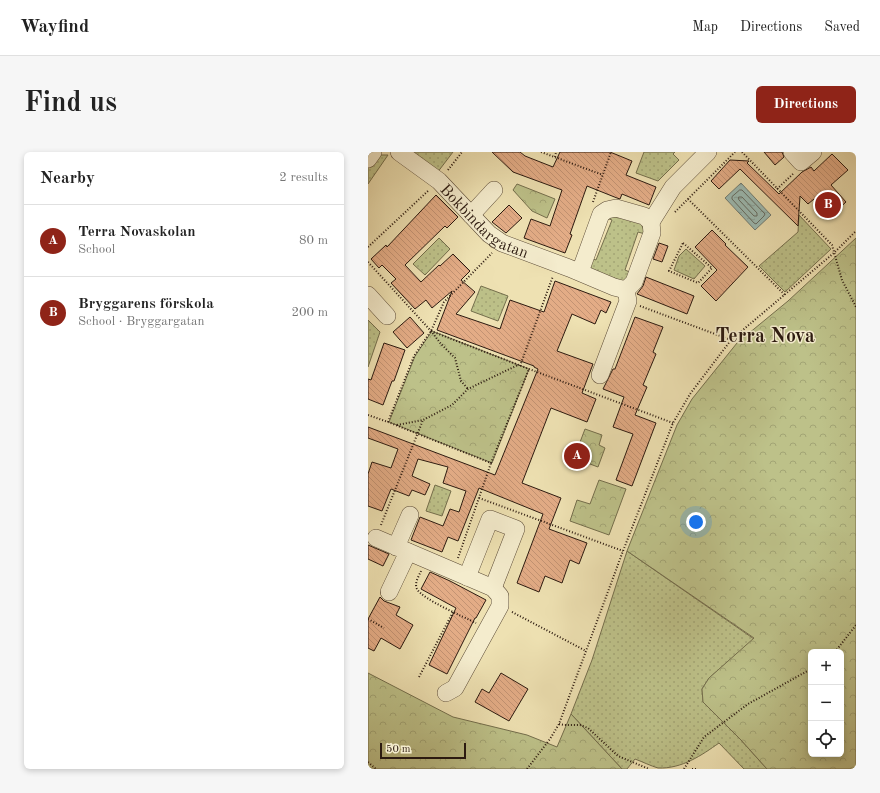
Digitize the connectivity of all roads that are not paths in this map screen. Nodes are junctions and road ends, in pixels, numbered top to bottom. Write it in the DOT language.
graph roads {
  1 [pos="373,152"];
  2 [pos="400,152"];
  3 [pos="708,152"];
  4 [pos="792,152"];
  5 [pos="813,152"];
  6 [pos="368,159"];
  7 [pos="494,190"];
  8 [pos="471,215"];
  9 [pos="651,222"];
  10 [pos="574,270"];
  11 [pos="368,295"];
  12 [pos="627,295"];
  13 [pos="387,316"];
  14 [pos="600,375"];
  15 [pos="410,515"];
  16 [pos="376,538"];
  17 [pos="402,549"];
  18 [pos="460,574"];
  19 [pos="493,588"];
  20 [pos="389,592"];
  21 [pos="446,693"];
  1 -- 6 [label="street"];
  2 -- 8 [label="street, Bokbindargatan"];
  3 -- 9 [label="street"];
  4 -- 5 [label="street"];
  7 -- 8 [label="street"];
  8 -- 10 [label="street, Bokbindargatan"];
  9 -- 10 [label="street"];
  9 -- 12 [label="street"];
  10 -- 12 [label="street, Bokbindargatan"];
  11 -- 13 [label="street"];
  12 -- 14 [label="street"];
  15 -- 17 [label="street"];
  16 -- 17 [label="street"];
  17 -- 18 [label="street"];
  17 -- 20 [label="street"];
  18 -- 19 [label="street"];
  18 -- 19 [label="street"];
  19 -- 21 [label="street"];
}
